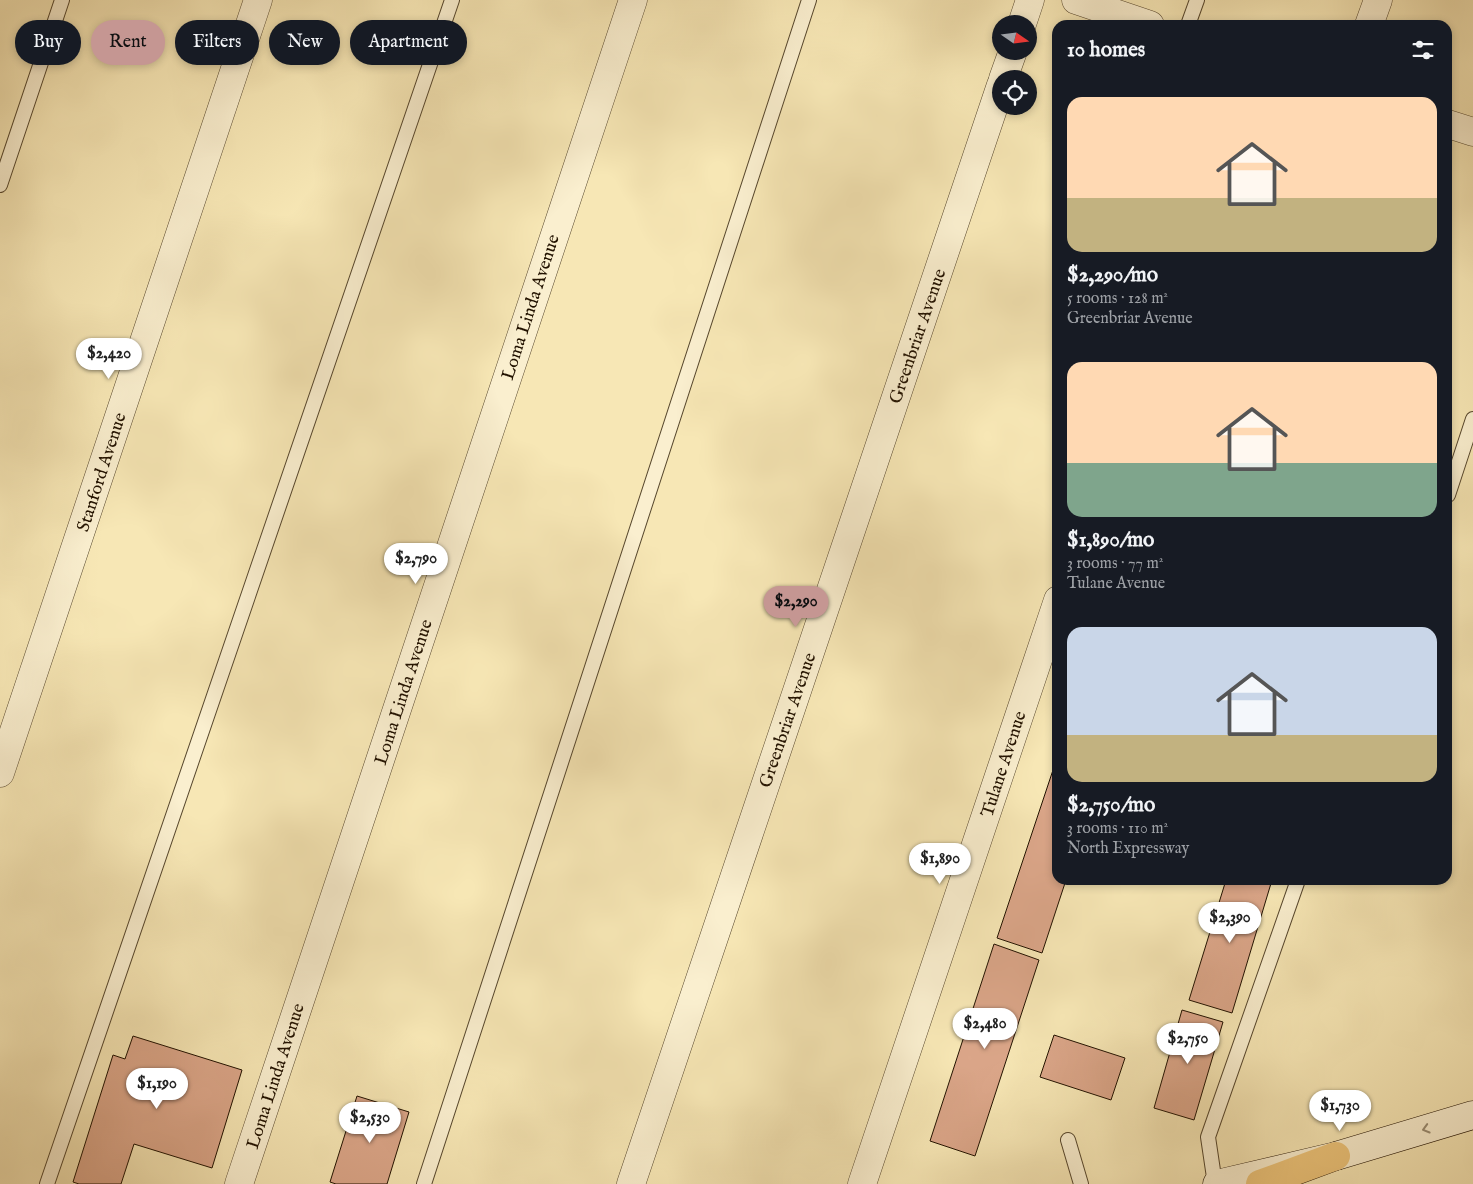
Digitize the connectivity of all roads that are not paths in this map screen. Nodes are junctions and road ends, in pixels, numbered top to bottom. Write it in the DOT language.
graph roads {
  1 [pos="62,0"];
  2 [pos="258,0"];
  3 [pos="452,0"];
  4 [pos="633,0"];
  5 [pos="809,0"];
  6 [pos="1030,0"];
  7 [pos="1076,0"];
  8 [pos="1197,0"];
  9 [pos="1378,0"];
  10 [pos="1025,15"];
  11 [pos="1135,20"];
  12 [pos="1190,20"];
  13 [pos="1371,20"];
  14 [pos="992,112"];
  15 [pos="1452,125"];
  16 [pos="1473,132"];
  17 [pos="0,185"];
  18 [pos="1473,419"];
  19 [pos="1452,483"];
  20 [pos="1052,618"];
  21 [pos="0,773"];
  22 [pos="1296,885"];
  23 [pos="1473,1115"];
  24 [pos="1068,1140"];
  25 [pos="1336,1156"];
  26 [pos="47,1184"];
  27 [pos="239,1184"];
  28 [pos="424,1184"];
  29 [pos="631,1184"];
  30 [pos="862,1184"];
  31 [pos="1081,1184"];
  32 [pos="1216,1184"];
  33 [pos="1260,1184"];
  1 -- 17 [label="lane"];
  2 -- 21 [label="street, Stanford Avenue"];
  3 -- 26 [label="lane"];
  4 -- 27 [label="street, Loma Linda Avenue"];
  5 -- 28 [label="lane"];
  6 -- 10 [label="street"];
  7 -- 11 [label="street"];
  8 -- 12 [label="lane"];
  9 -- 13 [label="street"];
  14 -- 29 [label="street, Greenbriar Avenue"];
  15 -- 16 [label="street"];
  18 -- 19 [label="lane"];
  20 -- 30 [label="street, Tulane Avenue"];
  22 -- 32 [label="lane"];
  23 -- 25 [label="street, one-way"];
  24 -- 31 [label="lane"];
  25 -- 32 [label="street"];
  25 -- 33 [label="highway"];
}
